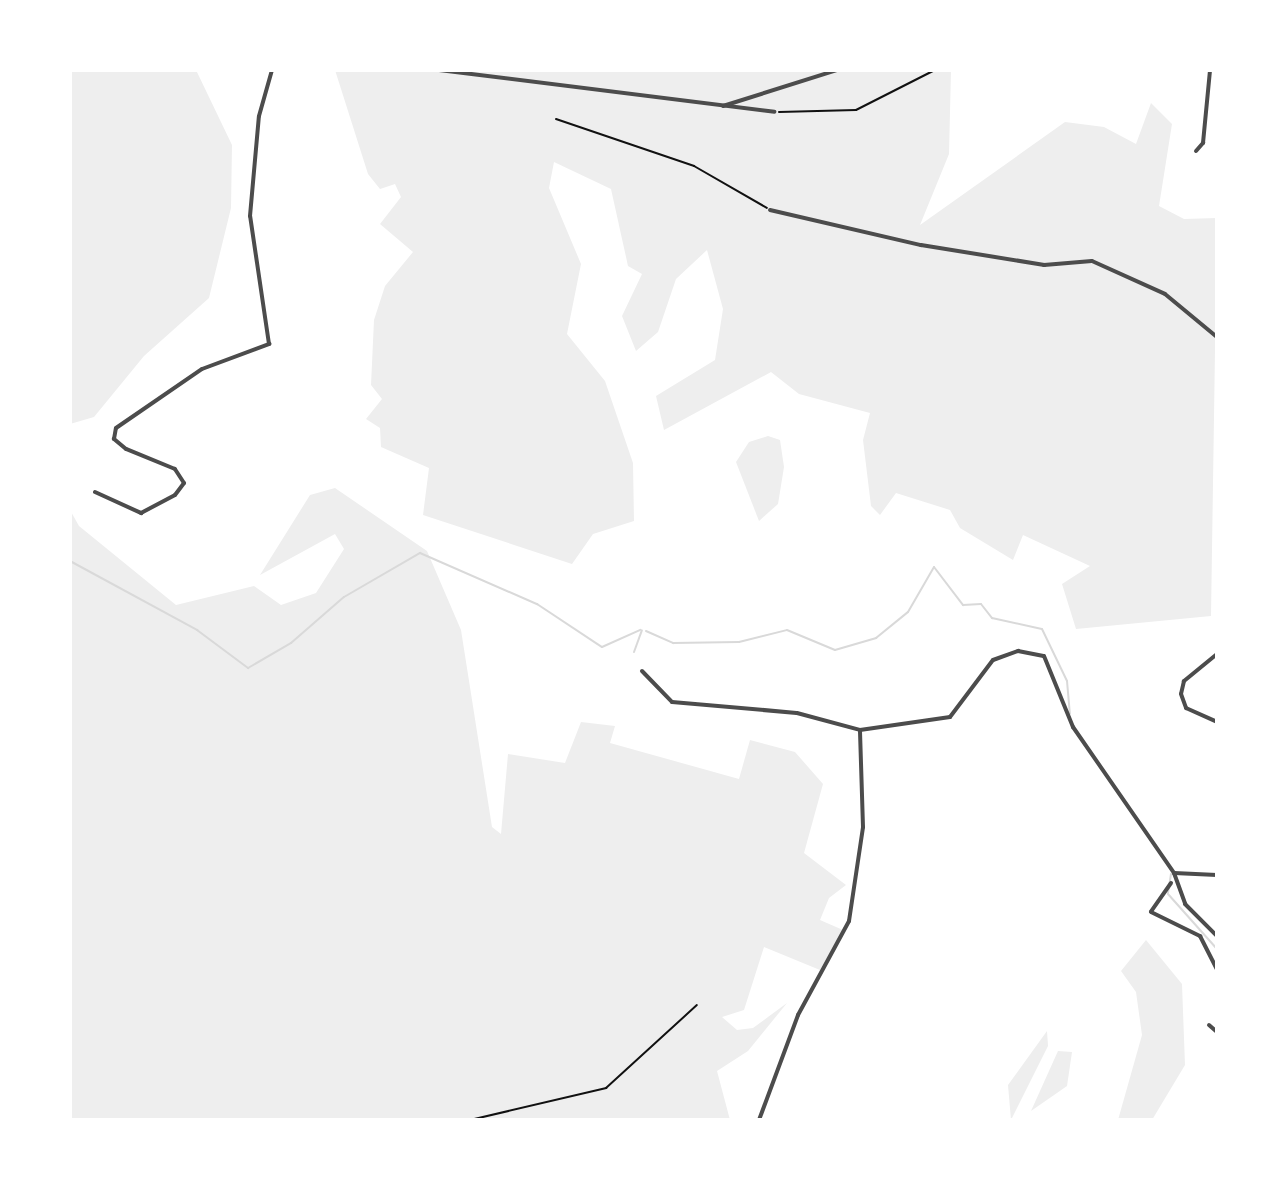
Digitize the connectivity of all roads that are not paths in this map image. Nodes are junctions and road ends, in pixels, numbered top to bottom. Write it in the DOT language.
graph roads {
  1 [pos="272,70"];
  2 [pos="439,70"];
  3 [pos="837,70"];
  4 [pos="1210,70"];
  5 [pos="723,106"];
  6 [pos="774,112"];
  7 [pos="1196,151"];
  8 [pos="770,210"];
  9 [pos="1217,337"];
  10 [pos="95,492"];
  11 [pos="1217,654"];
  12 [pos="642,671"];
  13 [pos="1217,722"];
  14 [pos="860,730"];
  15 [pos="1174,873"];
  16 [pos="1217,875"];
  17 [pos="1171,883"];
  18 [pos="1217,936"];
  19 [pos="1217,969"];
  20 [pos="1209,1025"];
  21 [pos="1217,1032"];
  22 [pos="759,1120"];
  1 -- 10 [label="street"];
  2 -- 5 [label="street"];
  3 -- 5 [label="street"];
  4 -- 7 [label="street"];
  5 -- 6 [label="street"];
  8 -- 9 [label="street"];
  11 -- 13 [label="street"];
  12 -- 14 [label="street"];
  14 -- 15 [label="street"];
  14 -- 22 [label="street"];
  15 -- 16 [label="street"];
  15 -- 18 [label="street"];
  17 -- 19 [label="street"];
  20 -- 21 [label="street"];
}
